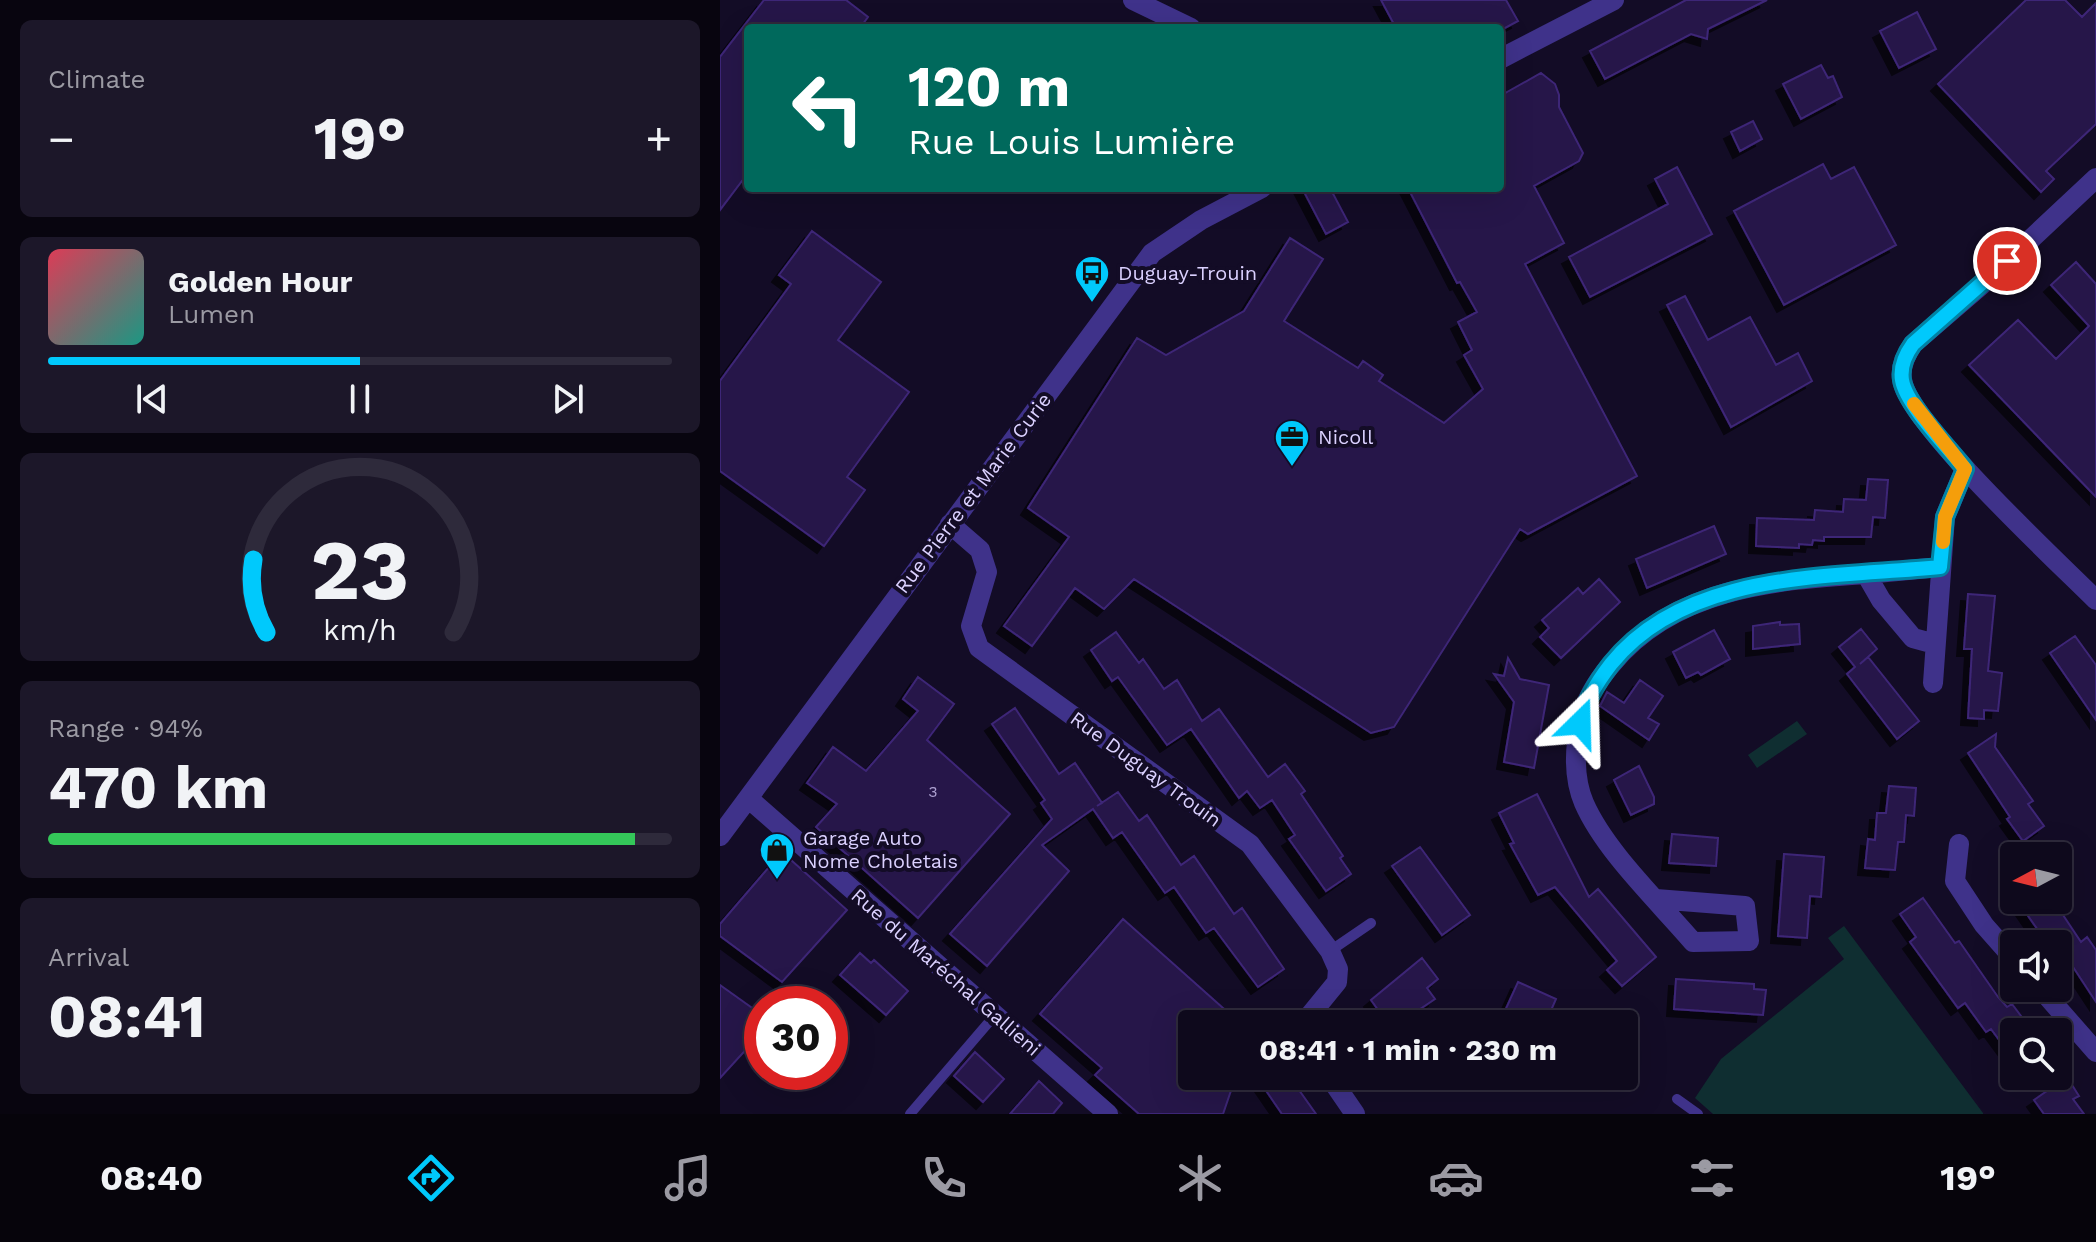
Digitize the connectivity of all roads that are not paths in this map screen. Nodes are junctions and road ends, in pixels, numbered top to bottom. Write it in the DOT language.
graph roads {
  1 [pos="1133,0"];
  2 [pos="1614,0"];
  3 [pos="1580,7"];
  4 [pos="1183,24"];
  5 [pos="1504,56"];
  6 [pos="2096,178"];
  7 [pos="1254,192"];
  8 [pos="1965,469"];
  9 [pos="950,524"];
  10 [pos="1940,567"];
  11 [pos="1866,574"];
  12 [pos="2096,600"];
  13 [pos="1935,644"];
  14 [pos="1933,683"];
  15 [pos="748,798"];
  16 [pos="720,836"];
  17 [pos="1959,844"];
  18 [pos="1656,899"];
  19 [pos="1371,923"];
  20 [pos="2000,943"];
  21 [pos="1330,951"];
  22 [pos="2052,1002"];
  23 [pos="1314,1010"];
  24 [pos="995,1015"];
  25 [pos="2096,1052"];
  26 [pos="1339,1090"];
  27 [pos="1677,1099"];
  28 [pos="910,1114"];
  29 [pos="1108,1114"];
  30 [pos="1355,1114"];
  31 [pos="1698,1114"];
  1 -- 4 [label="street"];
  2 -- 3 [label="street"];
  3 -- 5 [label="street"];
  6 -- 8 [label="street"];
  7 -- 9 [label="street, Rue Pierre et Marie Curie"];
  8 -- 10 [label="street"];
  8 -- 12 [label="street"];
  9 -- 15 [label="street, Rue Pierre et Marie Curie"];
  9 -- 21 [label="street, Rue Duguay Trouin"];
  10 -- 11 [label="street"];
  10 -- 13 [label="street"];
  11 -- 13 [label="street"];
  11 -- 18 [label="street"];
  13 -- 14 [label="street"];
  15 -- 16 [label="street, Rue Pierre et Marie Curie"];
  15 -- 24 [label="street, Rue du Maréchal Gallieni"];
  17 -- 20 [label="street"];
  19 -- 21 [label="lane"];
  21 -- 23 [label="street"];
  22 -- 25 [label="street"];
  24 -- 28 [label="lane"];
  24 -- 29 [label="street, Rue du Maréchal Gallieni"];
  26 -- 30 [label="street"];
  27 -- 31 [label="lane"];
}
